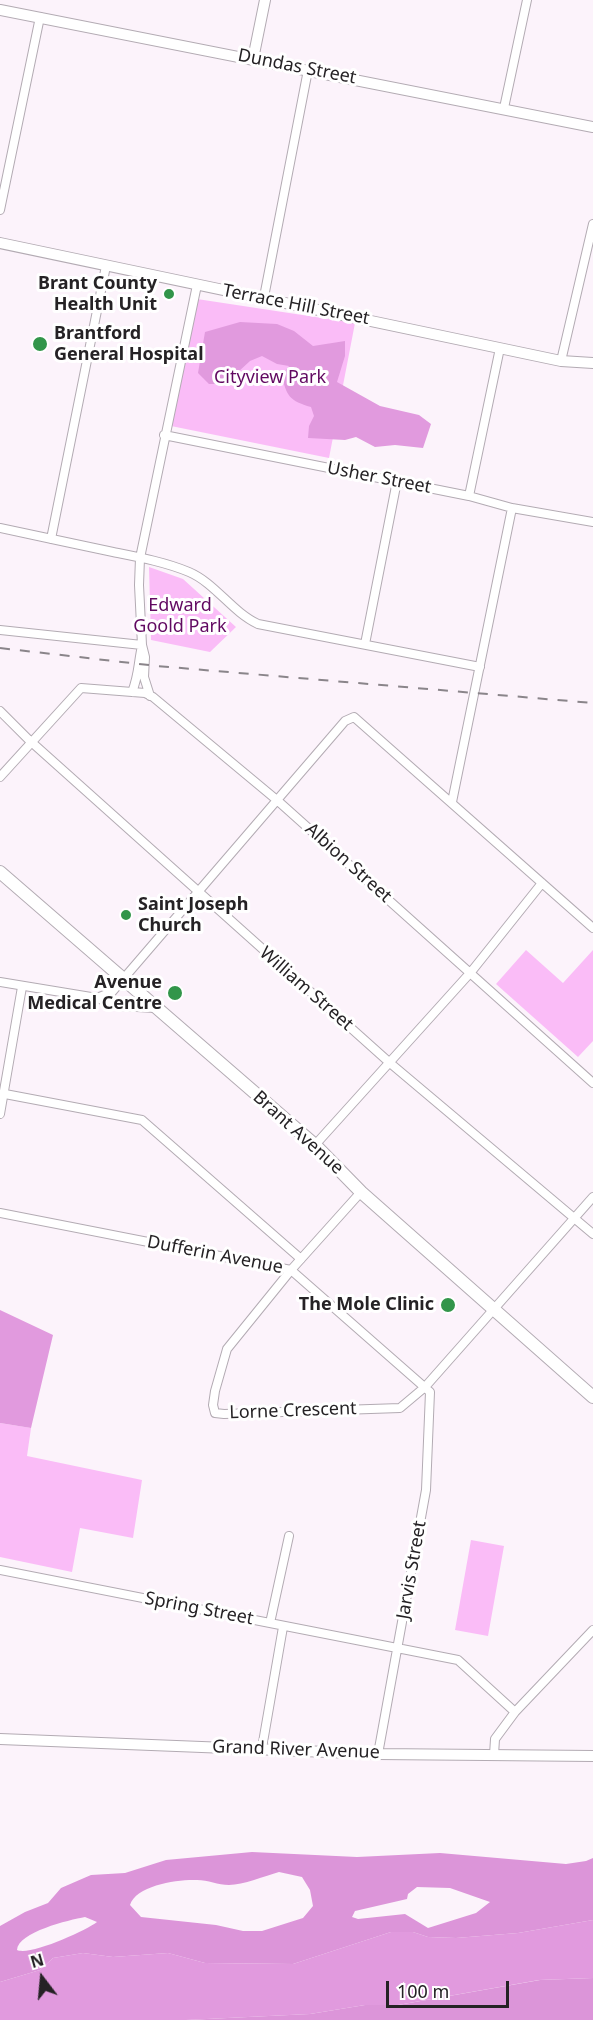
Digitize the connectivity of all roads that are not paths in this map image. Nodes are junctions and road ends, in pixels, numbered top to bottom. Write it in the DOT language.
graph roads {
  1 [pos="265,0"];
  2 [pos="527,0"];
  3 [pos="0,10"];
  4 [pos="39,17"];
  5 [pos="253,59"];
  6 [pos="308,70"];
  7 [pos="504,108"];
  8 [pos="593,127"];
  9 [pos="0,210"];
  10 [pos="593,224"];
  11 [pos="0,243"];
  12 [pos="106,266"];
  13 [pos="197,285"];
  14 [pos="264,297"];
  15 [pos="500,348"];
  16 [pos="561,361"];
  17 [pos="593,363"];
  18 [pos="164,435"];
  19 [pos="397,481"];
  20 [pos="469,496"];
  21 [pos="512,508"];
  22 [pos="593,522"];
  23 [pos="0,528"];
  24 [pos="51,539"];
  25 [pos="140,558"];
  26 [pos="0,630"];
  27 [pos="365,644"];
  28 [pos="142,645"];
  29 [pos="480,667"];
  30 [pos="132,692"];
  31 [pos="150,696"];
  32 [pos="0,711"];
  33 [pos="29,741"];
  34 [pos="0,777"];
  35 [pos="278,801"];
  36 [pos="452,802"];
  37 [pos="0,873"];
  38 [pos="543,883"];
  39 [pos="198,893"];
  40 [pos="591,922"];
  41 [pos="471,972"];
  42 [pos="123,980"];
  43 [pos="0,982"];
  44 [pos="22,987"];
  45 [pos="97,998"];
  46 [pos="155,1008"];
  47 [pos="390,1063"];
  48 [pos="593,1083"];
  49 [pos="5,1094"];
  50 [pos="0,1114"];
  51 [pos="315,1145"];
  52 [pos="362,1192"];
  53 [pos="593,1197"];
  54 [pos="0,1213"];
  55 [pos="574,1218"];
  56 [pos="593,1234"];
  57 [pos="301,1259"];
  58 [pos="291,1270"];
  59 [pos="494,1310"];
  60 [pos="425,1387"];
  61 [pos="593,1397"];
  62 [pos="289,1536"];
  63 [pos="0,1570"];
  64 [pos="270,1623"];
  65 [pos="283,1627"];
  66 [pos="593,1630"];
  67 [pos="399,1649"];
  68 [pos="515,1712"];
  69 [pos="0,1739"];
  70 [pos="262,1748"];
  71 [pos="378,1754"];
  72 [pos="494,1755"];
  73 [pos="593,1756"];
  1 -- 5 [label="street"];
  2 -- 7 [label="street"];
  3 -- 4 [label="street, Dundas Street"];
  4 -- 5 [label="street, Dundas Street"];
  4 -- 9 [label="street"];
  5 -- 6 [label="street, Dundas Street"];
  6 -- 7 [label="street, Dundas Street"];
  6 -- 14 [label="street"];
  7 -- 8 [label="street, Dundas Street"];
  10 -- 16 [label="street"];
  11 -- 12 [label="street, Terrace Hill Street"];
  12 -- 13 [label="street, Terrace Hill Street"];
  12 -- 24 [label="street"];
  13 -- 14 [label="street, Terrace Hill Street"];
  13 -- 18 [label="street"];
  14 -- 15 [label="street, Terrace Hill Street"];
  15 -- 16 [label="street, Terrace Hill Street"];
  15 -- 20 [label="street"];
  16 -- 17 [label="street, Terrace Hill Street"];
  18 -- 19 [label="street, Usher Street"];
  18 -- 25 [label="street"];
  19 -- 20 [label="street, Usher Street"];
  19 -- 27 [label="street"];
  20 -- 21 [label="street, Usher Street"];
  21 -- 22 [label="street, Usher Street"];
  21 -- 29 [label="street"];
  23 -- 24 [label="street"];
  24 -- 25 [label="street"];
  25 -- 27 [label="street"];
  25 -- 28 [label="street"];
  26 -- 28 [label="street"];
  27 -- 29 [label="street"];
  28 -- 30 [label="street"];
  28 -- 31 [label="street"];
  29 -- 36 [label="street"];
  30 -- 31 [label="street, Albion Street"];
  30 -- 33 [label="street, Albion Street"];
  31 -- 35 [label="street, Albion Street"];
  32 -- 33 [label="street, William Street"];
  33 -- 34 [label="street"];
  33 -- 39 [label="street, William Street"];
  35 -- 36 [label="street"];
  35 -- 39 [label="street"];
  35 -- 41 [label="street, Albion Street"];
  36 -- 38 [label="street"];
  37 -- 42 [label="main road, Brant Avenue"];
  38 -- 40 [label="street"];
  38 -- 41 [label="street"];
  39 -- 42 [label="street"];
  39 -- 47 [label="street, William Street"];
  41 -- 47 [label="street"];
  41 -- 48 [label="street, Albion Street"];
  42 -- 45 [label="street"];
  42 -- 46 [label="main road, Brant Avenue"];
  43 -- 44 [label="street"];
  44 -- 45 [label="street"];
  44 -- 49 [label="street"];
  45 -- 46 [label="street"];
  46 -- 51 [label="main road, Brant Avenue"];
  47 -- 51 [label="street"];
  47 -- 55 [label="street, William Street"];
  49 -- 50 [label="street"];
  49 -- 57 [label="street"];
  51 -- 52 [label="main road, Brant Avenue"];
  52 -- 57 [label="street, Lorne Crescent"];
  52 -- 59 [label="main road, Brant Avenue"];
  53 -- 55 [label="street, Lorne Crescent"];
  54 -- 58 [label="street, Dufferin Avenue"];
  55 -- 56 [label="street, William Street"];
  55 -- 59 [label="street, Lorne Crescent"];
  57 -- 58 [label="street, Lorne Crescent"];
  58 -- 60 [label="street, Dufferin Avenue"];
  58 -- 60 [label="street, Lorne Crescent"];
  59 -- 60 [label="street, Lorne Crescent"];
  59 -- 61 [label="main road, Brant Avenue"];
  60 -- 67 [label="street, Jarvis Street"];
  62 -- 64 [label="street"];
  63 -- 64 [label="street, Spring Street"];
  64 -- 65 [label="street, Spring Street"];
  65 -- 67 [label="street, Spring Street"];
  65 -- 70 [label="street"];
  66 -- 68 [label="street"];
  67 -- 68 [label="street, Spring Street"];
  67 -- 71 [label="street, Jarvis Street"];
  68 -- 72 [label="street"];
  69 -- 70 [label="street, Grand River Avenue"];
  70 -- 71 [label="street, Grand River Avenue"];
  71 -- 72 [label="street, Grand River Avenue"];
  72 -- 73 [label="street, Grand River Avenue"];
}
